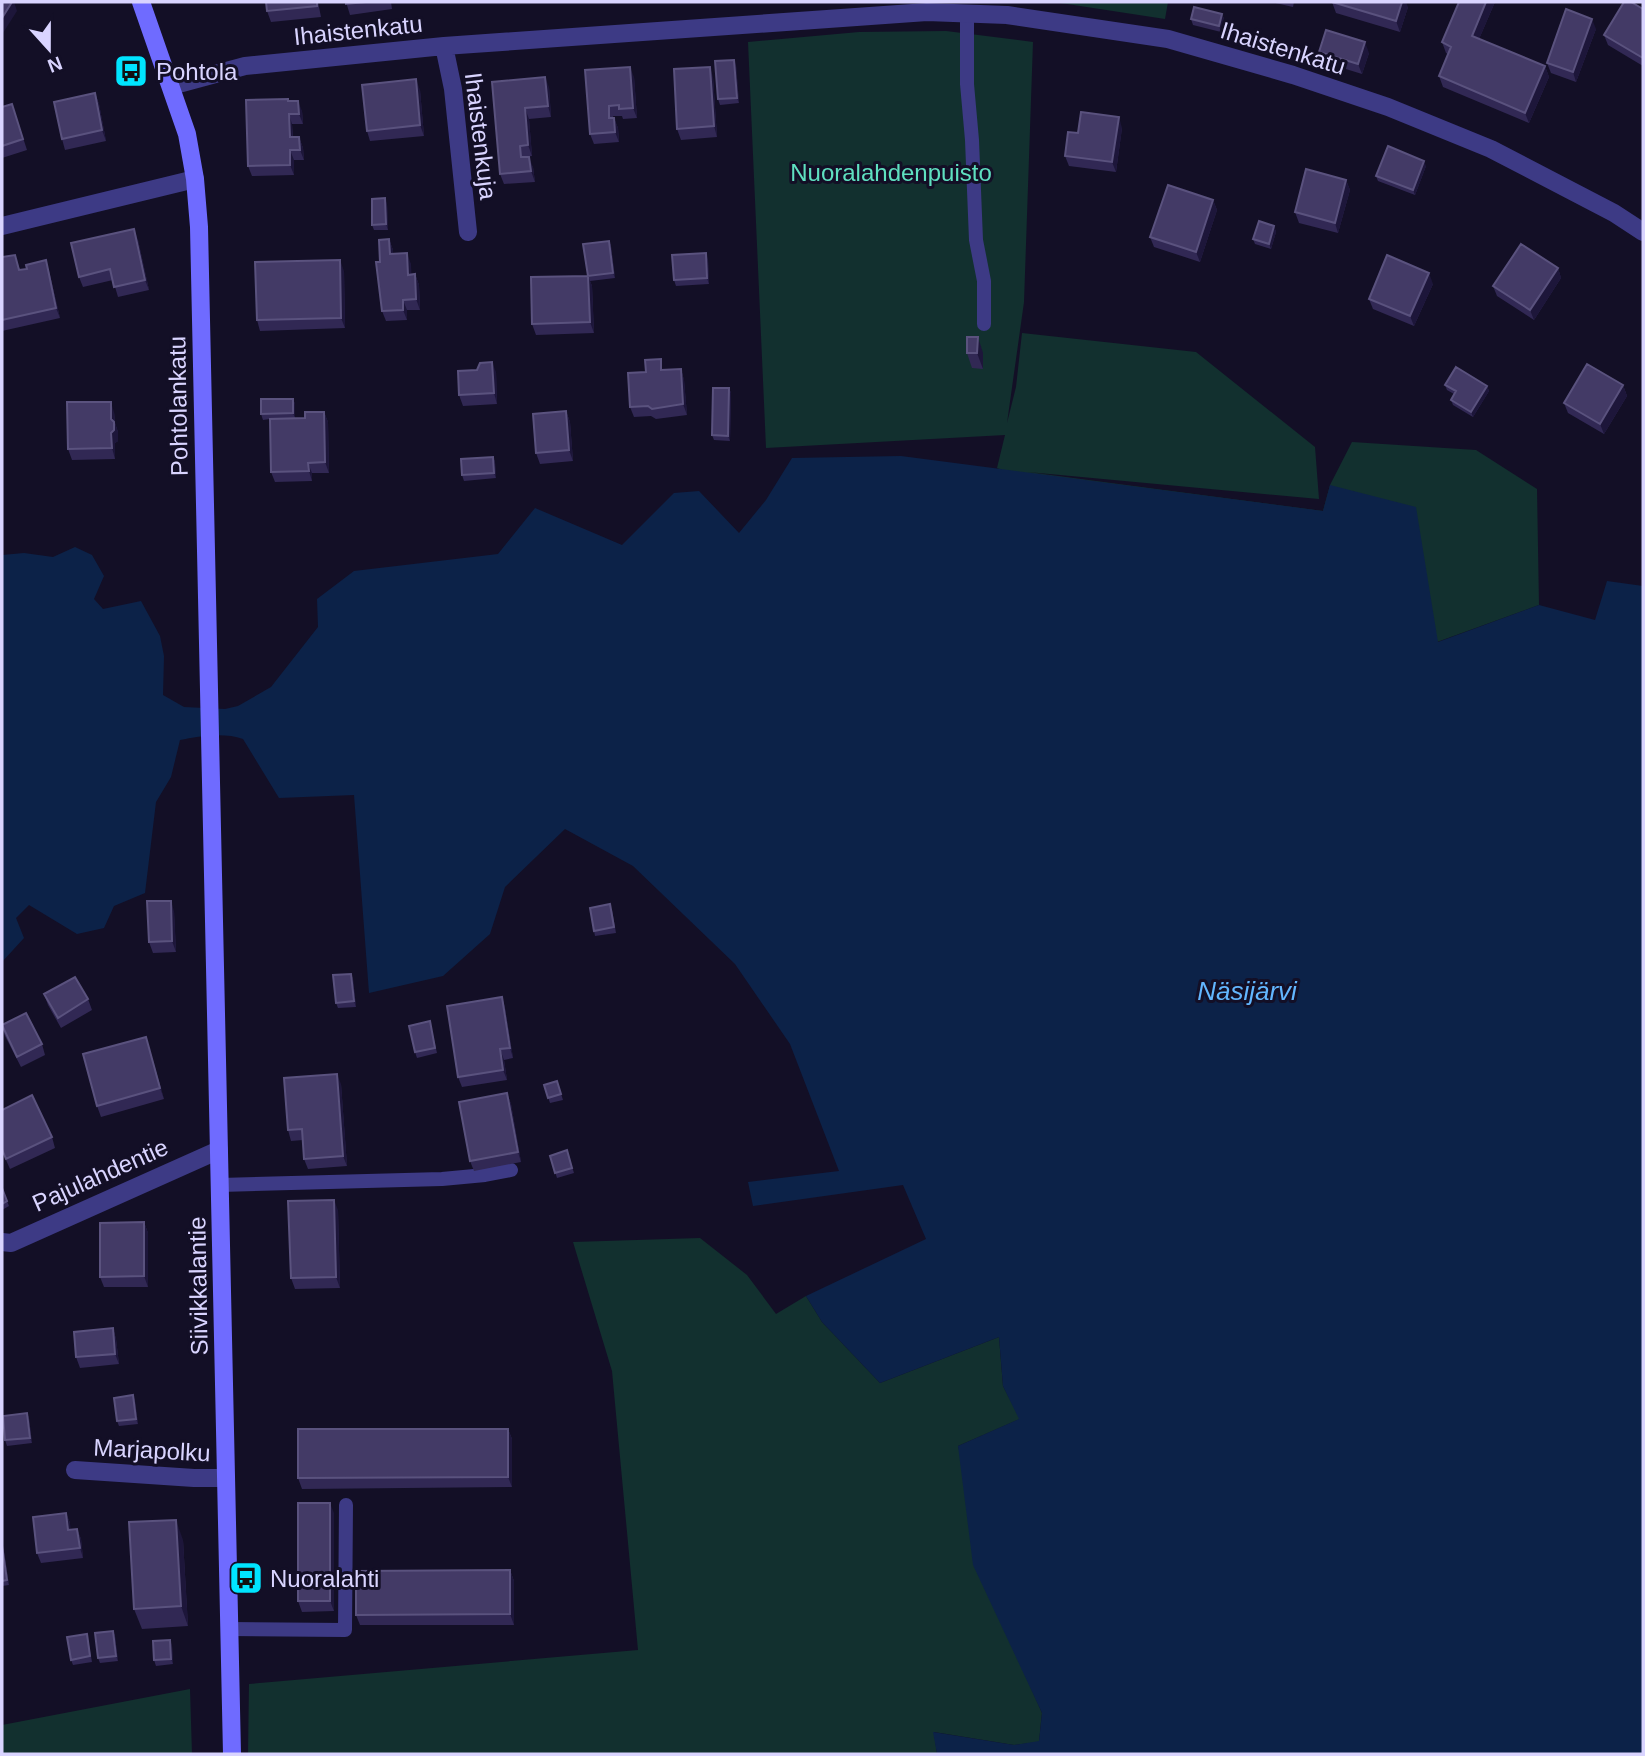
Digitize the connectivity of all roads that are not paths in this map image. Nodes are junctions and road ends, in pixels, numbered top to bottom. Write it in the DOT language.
graph roads {
  1 [pos="141,2"];
  2 [pos="967,13"];
  3 [pos="444,46"];
  4 [pos="171,86"];
  5 [pos="195,179"];
  6 [pos="2,226"];
  7 [pos="468,232"];
  8 [pos="1643,232"];
  9 [pos="984,324"];
  10 [pos="212,817"];
  11 [pos="219,1150"];
  12 [pos="511,1170"];
  13 [pos="220,1185"];
  14 [pos="2,1242"];
  15 [pos="75,1470"];
  16 [pos="226,1478"];
  17 [pos="346,1505"];
  18 [pos="229,1629"];
  19 [pos="232,1754"];
  1 -- 4 [label="main road, Pohtolankatu"];
  2 -- 3 [label="street, Ihaistenkatu"];
  2 -- 8 [label="street, Ihaistenkatu"];
  2 -- 9 [label="lane"];
  3 -- 4 [label="street, Ihaistenkatu"];
  3 -- 7 [label="street, Ihaistenkuja"];
  4 -- 5 [label="main road, Pohtolankatu"];
  5 -- 6 [label="street"];
  5 -- 10 [label="main road, Pohtolankatu"];
  10 -- 11 [label="main road, Siivikkalantie"];
  11 -- 13 [label="main road, Siivikkalantie"];
  11 -- 14 [label="street, Pajulahdentie"];
  12 -- 13 [label="lane"];
  13 -- 16 [label="main road, Siivikkalantie"];
  15 -- 16 [label="street, Marjapolku"];
  16 -- 18 [label="main road, Siivikkalantie"];
  17 -- 18 [label="lane"];
  18 -- 19 [label="main road, Siivikkalantie"];
}
